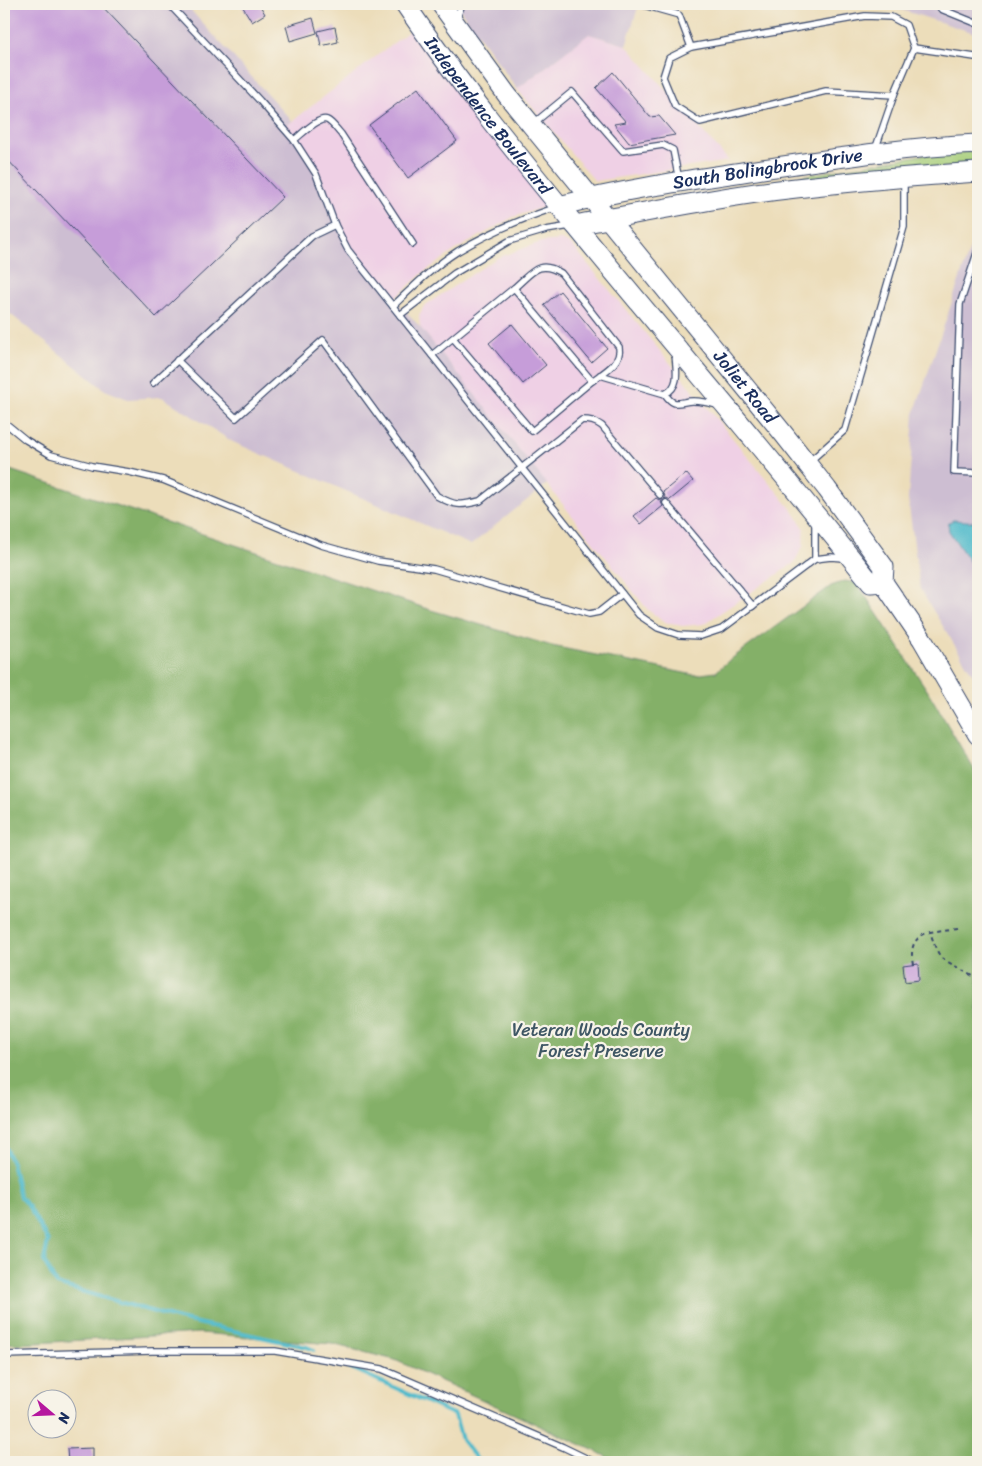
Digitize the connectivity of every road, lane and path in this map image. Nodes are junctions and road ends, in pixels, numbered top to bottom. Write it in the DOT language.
graph roads {
  1 [pos="169,4"];
  2 [pos="405,4"];
  3 [pos="441,4"];
  4 [pos="462,4"];
  5 [pos="640,4"];
  6 [pos="938,4"];
  7 [pos="455,24"];
  8 [pos="978,24"];
  9 [pos="691,47"];
  10 [pos="914,48"];
  11 [pos="976,57"];
  12 [pos="894,95"];
  13 [pos="531,126"];
  14 [pos="294,140"];
  15 [pos="978,144"];
  16 [pos="873,153"];
  17 [pos="978,172"];
  18 [pos="904,177"];
  19 [pos="679,182"];
  20 [pos="590,198"];
  21 [pos="559,206"];
  22 [pos="608,219"];
  23 [pos="335,225"];
  24 [pos="575,225"];
  25 [pos="413,244"];
  26 [pos="978,250"];
  27 [pos="514,288"];
  28 [pos="392,306"];
  29 [pos="400,316"];
  30 [pos="453,338"];
  31 [pos="674,346"];
  32 [pos="432,355"];
  33 [pos="177,360"];
  34 [pos="600,375"];
  35 [pos="592,381"];
  36 [pos="153,382"];
  37 [pos="665,394"];
  38 [pos="726,408"];
  39 [pos="4,422"];
  40 [pos="807,464"];
  41 [pos="521,467"];
  42 [pos="978,474"];
  43 [pos="660,495"];
  44 [pos="666,503"];
  45 [pos="814,512"];
  46 [pos="815,559"];
  47 [pos="852,559"];
  48 [pos="882,582"];
  49 [pos="622,594"];
  50 [pos="753,606"];
  51 [pos="978,735"];
  52 [pos="957,928"];
  53 [pos="930,932"];
  54 [pos="914,964"];
  55 [pos="978,979"];
  56 [pos="4,1355"];
  57 [pos="594,1462"];
  1 -- 14 [label="lane"];
  2 -- 21 [label="main road, Independence Boulevard"];
  3 -- 7 [label="main road, Independence Boulevard"];
  4 -- 7 [label="lane"];
  5 -- 9 [label="lane"];
  6 -- 8 [label="lane"];
  7 -- 13 [label="main road, Independence Boulevard"];
  9 -- 10 [label="lane"];
  9 -- 12 [label="lane"];
  10 -- 11 [label="lane"];
  10 -- 12 [label="lane"];
  12 -- 16 [label="lane"];
  13 -- 19 [label="lane"];
  13 -- 20 [label="main road, Independence Boulevard"];
  14 -- 23 [label="lane"];
  14 -- 25 [label="lane"];
  15 -- 16 [label="main road, South Bolingbrook Drive"];
  16 -- 19 [label="main road, South Bolingbrook Drive"];
  17 -- 18 [label="main road, South Bolingbrook Drive"];
  18 -- 22 [label="main road, South Bolingbrook Drive"];
  18 -- 40 [label="lane"];
  19 -- 20 [label="main road, South Bolingbrook Drive"];
  20 -- 21 [label="main road, South Bolingbrook Drive"];
  20 -- 22 [label="main road, Joliet Road"];
  21 -- 24 [label="main road, Independence Boulevard"];
  21 -- 28 [label="lane"];
  22 -- 24 [label="main road, South Bolingbrook Drive"];
  22 -- 40 [label="main road, Joliet Road"];
  23 -- 28 [label="lane"];
  23 -- 33 [label="lane"];
  24 -- 29 [label="lane"];
  24 -- 31 [label="main road, Joliet Road"];
  26 -- 42 [label="lane"];
  27 -- 30 [label="lane"];
  27 -- 34 [label="lane"];
  27 -- 35 [label="lane"];
  28 -- 29 [label="lane"];
  29 -- 32 [label="lane"];
  30 -- 32 [label="lane"];
  30 -- 35 [label="lane"];
  31 -- 37 [label="lane"];
  31 -- 38 [label="main road, Joliet Road"];
  32 -- 41 [label="lane"];
  33 -- 36 [label="lane"];
  33 -- 41 [label="lane"];
  34 -- 35 [label="lane"];
  34 -- 37 [label="lane"];
  37 -- 38 [label="lane"];
  38 -- 45 [label="main road, Joliet Road"];
  39 -- 49 [label="lane"];
  40 -- 48 [label="main road, Joliet Road"];
  41 -- 43 [label="lane"];
  41 -- 49 [label="lane"];
  44 -- 50 [label="lane"];
  45 -- 46 [label="lane"];
  45 -- 47 [label="main road, Joliet Road"];
  46 -- 47 [label="lane"];
  46 -- 50 [label="lane"];
  47 -- 48 [label="main road, Joliet Road"];
  48 -- 51 [label="main road, Joliet Road"];
  49 -- 50 [label="lane"];
  52 -- 53 [label="path"];
  53 -- 54 [label="path"];
  53 -- 55 [label="path"];
  56 -- 57 [label="lane"];
}
